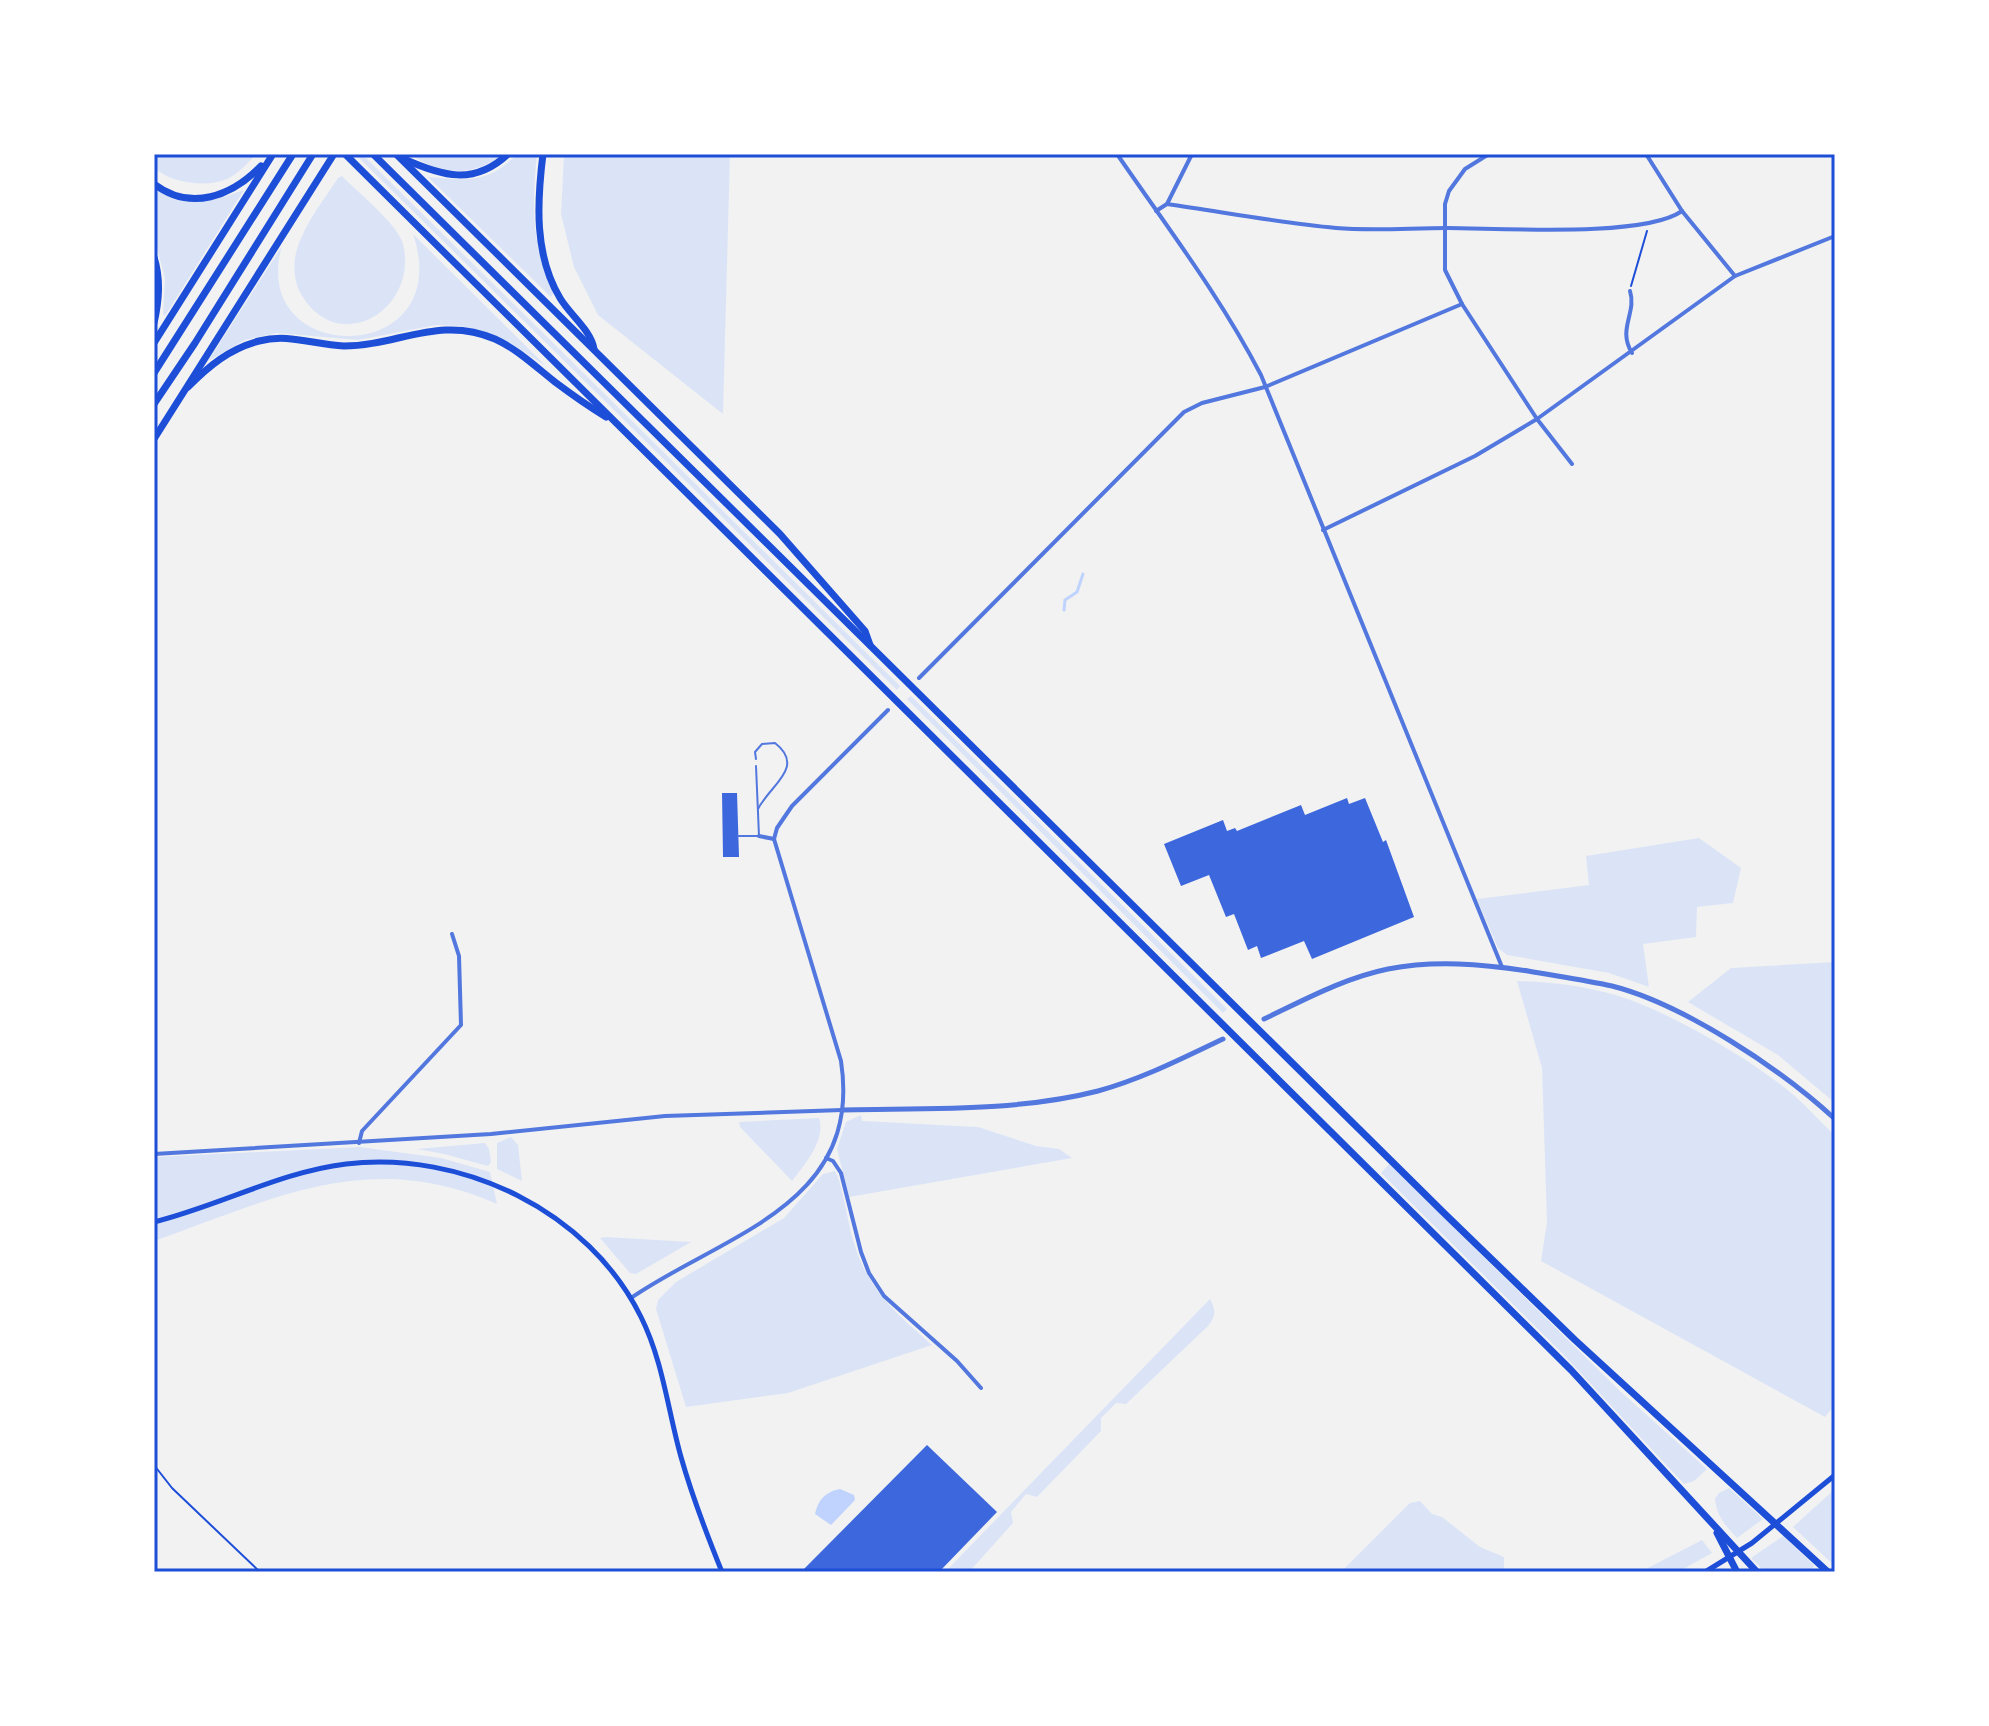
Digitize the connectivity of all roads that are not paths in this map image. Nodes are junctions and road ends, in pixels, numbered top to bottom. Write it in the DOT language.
graph roads {
  1 [pos="292,154"];
  2 [pos="313,154"];
  3 [pos="334,154"];
  4 [pos="345,154"];
  5 [pos="373,154"];
  6 [pos="508,154"];
  7 [pos="543,154"];
  8 [pos="1117,154"];
  9 [pos="1192,154"];
  10 [pos="1489,154"];
  11 [pos="1646,154"];
  12 [pos="272,155"];
  13 [pos="397,155"];
  14 [pos="154,184"];
  15 [pos="1167,204"];
  16 [pos="1156,211"];
  17 [pos="1682,211"];
  18 [pos="1445,228"];
  19 [pos="1835,236"];
  20 [pos="154,257"];
  21 [pos="1735,276"];
  22 [pos="1630,291"];
  23 [pos="1462,304"];
  24 [pos="154,323"];
  25 [pos="154,343"];
  26 [pos="594,351"];
  27 [pos="1632,353"];
  28 [pos="154,373"];
  29 [pos="188,387"];
  30 [pos="1265,387"];
  31 [pos="154,404"];
  32 [pos="1537,419"];
  33 [pos="620,426"];
  34 [pos="154,439"];
  35 [pos="1572,464"];
  36 [pos="1323,530"];
  37 [pos="871,647"];
  38 [pos="919,678"];
  39 [pos="888,710"];
  40 [pos="756,759"];
  41 [pos="756,766"];
  42 [pos="758,809"];
  43 [pos="738,836"];
  44 [pos="759,836"];
  45 [pos="774,839"];
  46 [pos="452,934"];
  47 [pos="1502,967"];
  48 [pos="1264,1019"];
  49 [pos="1223,1039"];
  50 [pos="842,1110"];
  51 [pos="1835,1119"];
  52 [pos="359,1143"];
  53 [pos="154,1154"];
  54 [pos="826,1158"];
  55 [pos="154,1222"];
  56 [pos="631,1298"];
  57 [pos="981,1388"];
  58 [pos="1835,1475"];
  59 [pos="1713,1524"];
  60 [pos="722,1572"];
  61 [pos="1705,1572"];
  62 [pos="1737,1572"];
  63 [pos="1757,1572"];
  64 [pos="1828,1572"];
  1 -- 28 [label="highway"];
  2 -- 31 [label="highway"];
  3 -- 29 [label="highway"];
  4 -- 33 [label="highway"];
  5 -- 37 [label="highway"];
  6 -- 13 [label="highway"];
  7 -- 26 [label="highway"];
  8 -- 16 [label="street"];
  9 -- 15 [label="street"];
  10 -- 18 [label="street"];
  11 -- 17 [label="street"];
  12 -- 14 [label="highway"];
  12 -- 25 [label="highway"];
  13 -- 26 [label="highway"];
  15 -- 16 [label="street"];
  15 -- 18 [label="street"];
  16 -- 30 [label="street"];
  17 -- 18 [label="street"];
  17 -- 21 [label="street"];
  18 -- 23 [label="street"];
  19 -- 21 [label="street"];
  20 -- 24 [label="highway"];
  21 -- 27 [label="street"];
  22 -- 27 [label="street"];
  23 -- 30 [label="street"];
  23 -- 32 [label="street"];
  26 -- 37 [label="highway"];
  27 -- 32 [label="street"];
  29 -- 33 [label="highway"];
  29 -- 34 [label="highway"];
  30 -- 36 [label="street"];
  30 -- 38 [label="street"];
  32 -- 35 [label="street"];
  32 -- 36 [label="street"];
  33 -- 59 [label="highway"];
  36 -- 47 [label="street"];
  37 -- 64 [label="highway"];
  39 -- 45 [label="street"];
  40 -- 42 [label="lane"];
  41 -- 42 [label="lane"];
  42 -- 44 [label="lane"];
  43 -- 44 [label="lane"];
  44 -- 45 [label="street"];
  45 -- 50 [label="street"];
  46 -- 52 [label="street"];
  47 -- 48 [label="street"];
  47 -- 51 [label="street"];
  49 -- 50 [label="street"];
  50 -- 52 [label="street"];
  50 -- 54 [label="street"];
  52 -- 53 [label="street"];
  54 -- 56 [label="street"];
  54 -- 57 [label="street"];
  55 -- 56 [label="main road"];
  56 -- 60 [label="main road"];
  58 -- 61 [label="main road"];
  59 -- 62 [label="highway"];
  59 -- 63 [label="highway"];
}
